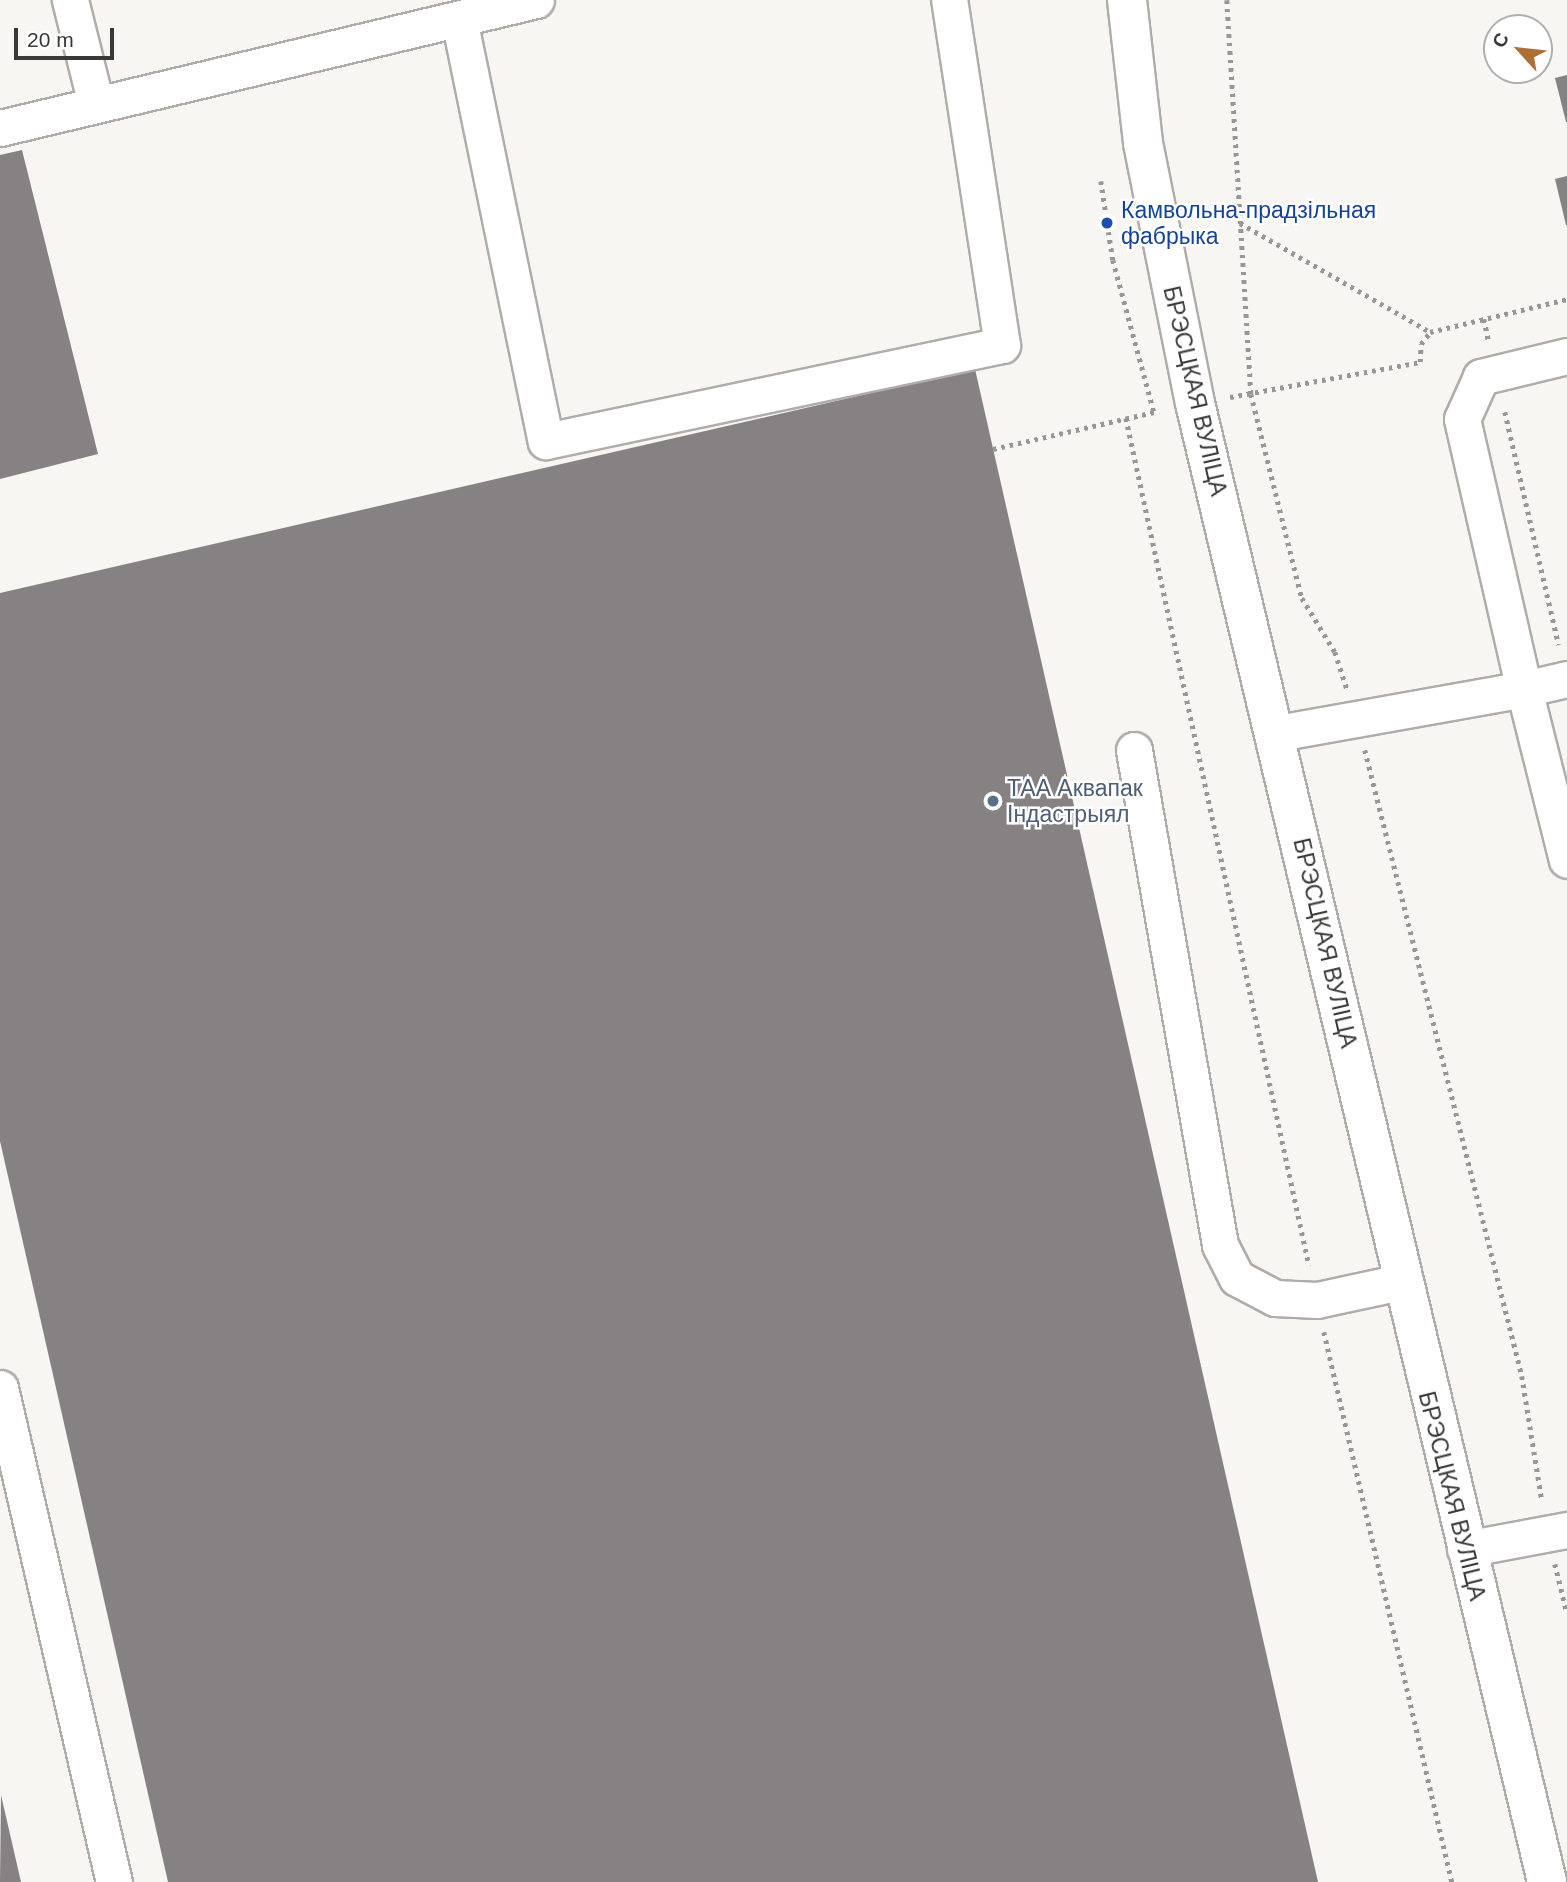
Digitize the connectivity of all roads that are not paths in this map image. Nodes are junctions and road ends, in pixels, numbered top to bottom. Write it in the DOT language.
graph roads {
  1 [pos="70,0"];
  2 [pos="537,0"];
  3 [pos="948,0"];
  4 [pos="1126,0"];
  5 [pos="459,19"];
  6 [pos="96,104"];
  7 [pos="0,128"];
  8 [pos="1567,356"];
  9 [pos="1567,679"];
  10 [pos="1524,689"];
  11 [pos="1278,733"];
  12 [pos="1134,750"];
  13 [pos="1567,860"];
  14 [pos="1400,1282"];
  15 [pos="0,1388"];
  16 [pos="1557,1532"];
  17 [pos="1465,1549"];
  18 [pos="114,1882"];
  19 [pos="1548,1882"];
  1 -- 6 [label="street"];
  2 -- 5 [label="street"];
  3 -- 5 [label="street"];
  4 -- 11 [label="main road, БРЭСЦКАЯ ВУЛІЦА"];
  5 -- 6 [label="street"];
  6 -- 7 [label="street"];
  8 -- 10 [label="street"];
  9 -- 10 [label="street"];
  10 -- 11 [label="street"];
  10 -- 13 [label="street"];
  11 -- 14 [label="main road, БРЭСЦКАЯ ВУЛІЦА"];
  12 -- 14 [label="street"];
  14 -- 17 [label="main road, БРЭСЦКАЯ ВУЛІЦА"];
  15 -- 18 [label="street"];
  16 -- 17 [label="street"];
  17 -- 19 [label="main road, БРЭСЦКАЯ ВУЛІЦА"];
}
